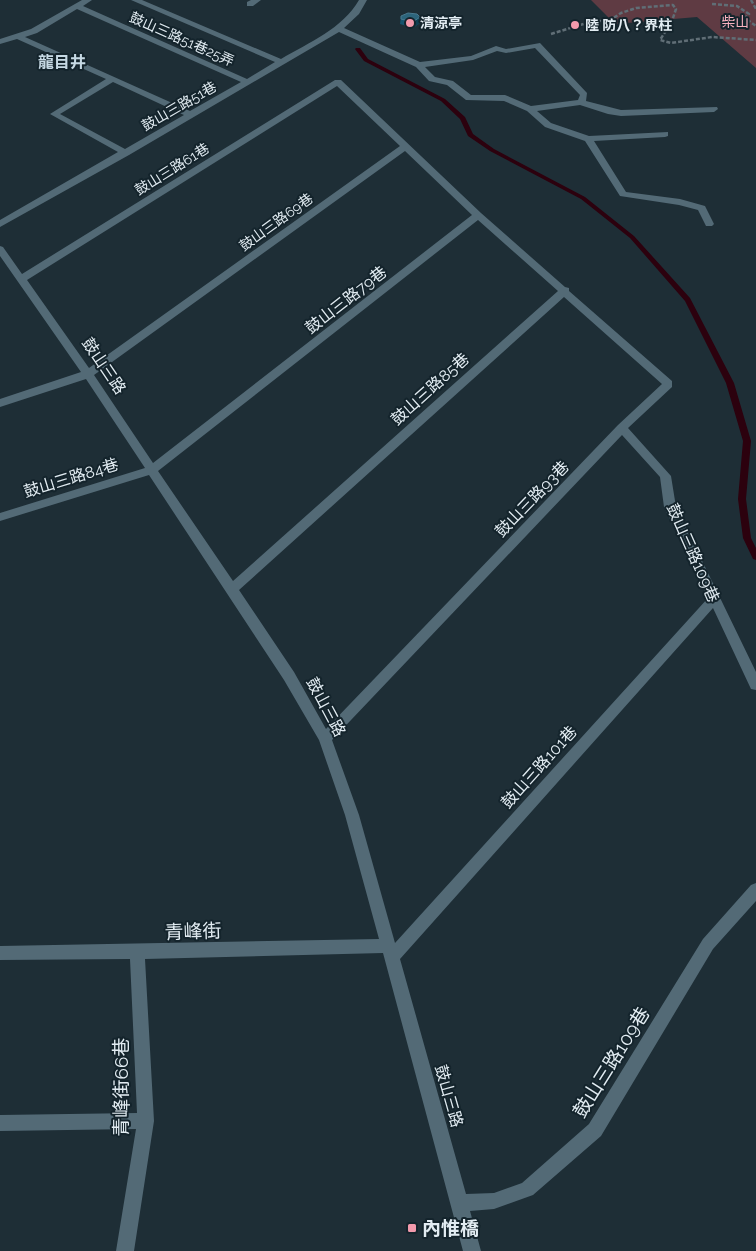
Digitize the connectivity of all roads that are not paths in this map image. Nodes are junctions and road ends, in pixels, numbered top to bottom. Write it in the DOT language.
graph roads {
  1 [pos="88,0"];
  2 [pos="135,0"];
  3 [pos="363,0"];
  4 [pos="78,6"];
  5 [pos="339,28"];
  6 [pos="17,36"];
  7 [pos="0,42"];
  8 [pos="282,62"];
  9 [pos="419,65"];
  10 [pos="113,79"];
  11 [pos="248,82"];
  12 [pos="581,102"];
  13 [pos="530,109"];
  14 [pos="714,109"];
  15 [pos="192,115"];
  16 [pos="665,134"];
  17 [pos="588,139"];
  18 [pos="405,146"];
  19 [pos="126,153"];
  20 [pos="478,215"];
  21 [pos="0,224"];
  22 [pos="709,224"];
  23 [pos="0,248"];
  24 [pos="21,279"];
  25 [pos="565,290"];
  26 [pos="88,374"];
  27 [pos="0,403"];
  28 [pos="622,428"];
  29 [pos="152,470"];
  30 [pos="0,517"];
  31 [pos="232,590"];
  32 [pos="714,600"];
  33 [pos="756,685"];
  34 [pos="325,738"];
  35 [pos="756,890"];
  36 [pos="137,952"];
  37 [pos="389,952"];
  38 [pos="0,953"];
  39 [pos="146,1121"];
  40 [pos="0,1123"];
  41 [pos="460,1203"];
  42 [pos="125,1251"];
  43 [pos="472,1251"];
  1 -- 4 [label="street"];
  2 -- 8 [label="street"];
  3 -- 5 [label="street, 鼓山三路51巷"];
  4 -- 6 [label="street"];
  4 -- 11 [label="street, 鼓山三路51巷25弄"];
  5 -- 8 [label="street, 鼓山三路51巷"];
  5 -- 9 [label="street"];
  6 -- 7 [label="street"];
  6 -- 10 [label="street"];
  8 -- 11 [label="street, 鼓山三路51巷"];
  9 -- 12 [label="street"];
  9 -- 13 [label="street"];
  10 -- 15 [label="street"];
  10 -- 19 [label="street"];
  11 -- 15 [label="street, 鼓山三路51巷"];
  12 -- 13 [label="street"];
  12 -- 14 [label="street"];
  13 -- 17 [label="street"];
  15 -- 19 [label="street, 鼓山三路51巷"];
  16 -- 17 [label="street"];
  17 -- 22 [label="street"];
  18 -- 20 [label="street"];
  18 -- 24 [label="street, 鼓山三路61巷"];
  18 -- 26 [label="street, 鼓山三路69巷"];
  19 -- 21 [label="street, 鼓山三路51巷"];
  20 -- 25 [label="street"];
  20 -- 29 [label="street, 鼓山三路79巷"];
  23 -- 24 [label="street, 鼓山三路"];
  24 -- 26 [label="street, 鼓山三路"];
  25 -- 28 [label="street, 鼓山三路93巷"];
  25 -- 31 [label="street, 鼓山三路85巷"];
  26 -- 27 [label="street, 鼓山三路69巷"];
  26 -- 29 [label="street, 鼓山三路"];
  28 -- 32 [label="street, 鼓山三路109巷"];
  28 -- 34 [label="street, 鼓山三路93巷"];
  29 -- 30 [label="street, 鼓山三路84巷"];
  29 -- 31 [label="street, 鼓山三路"];
  31 -- 34 [label="street, 鼓山三路"];
  32 -- 33 [label="street, 鼓山三路109巷"];
  32 -- 37 [label="street, 鼓山三路101巷"];
  34 -- 37 [label="street, 鼓山三路"];
  35 -- 41 [label="street, 鼓山三路109巷"];
  36 -- 37 [label="street, 青峰街"];
  36 -- 38 [label="street, 青峰街"];
  36 -- 39 [label="street, 青峰街66巷"];
  37 -- 41 [label="street, 鼓山三路"];
  39 -- 40 [label="street"];
  39 -- 42 [label="street, 青峰街66巷"];
  41 -- 43 [label="street, 鼓山三路"];
}
